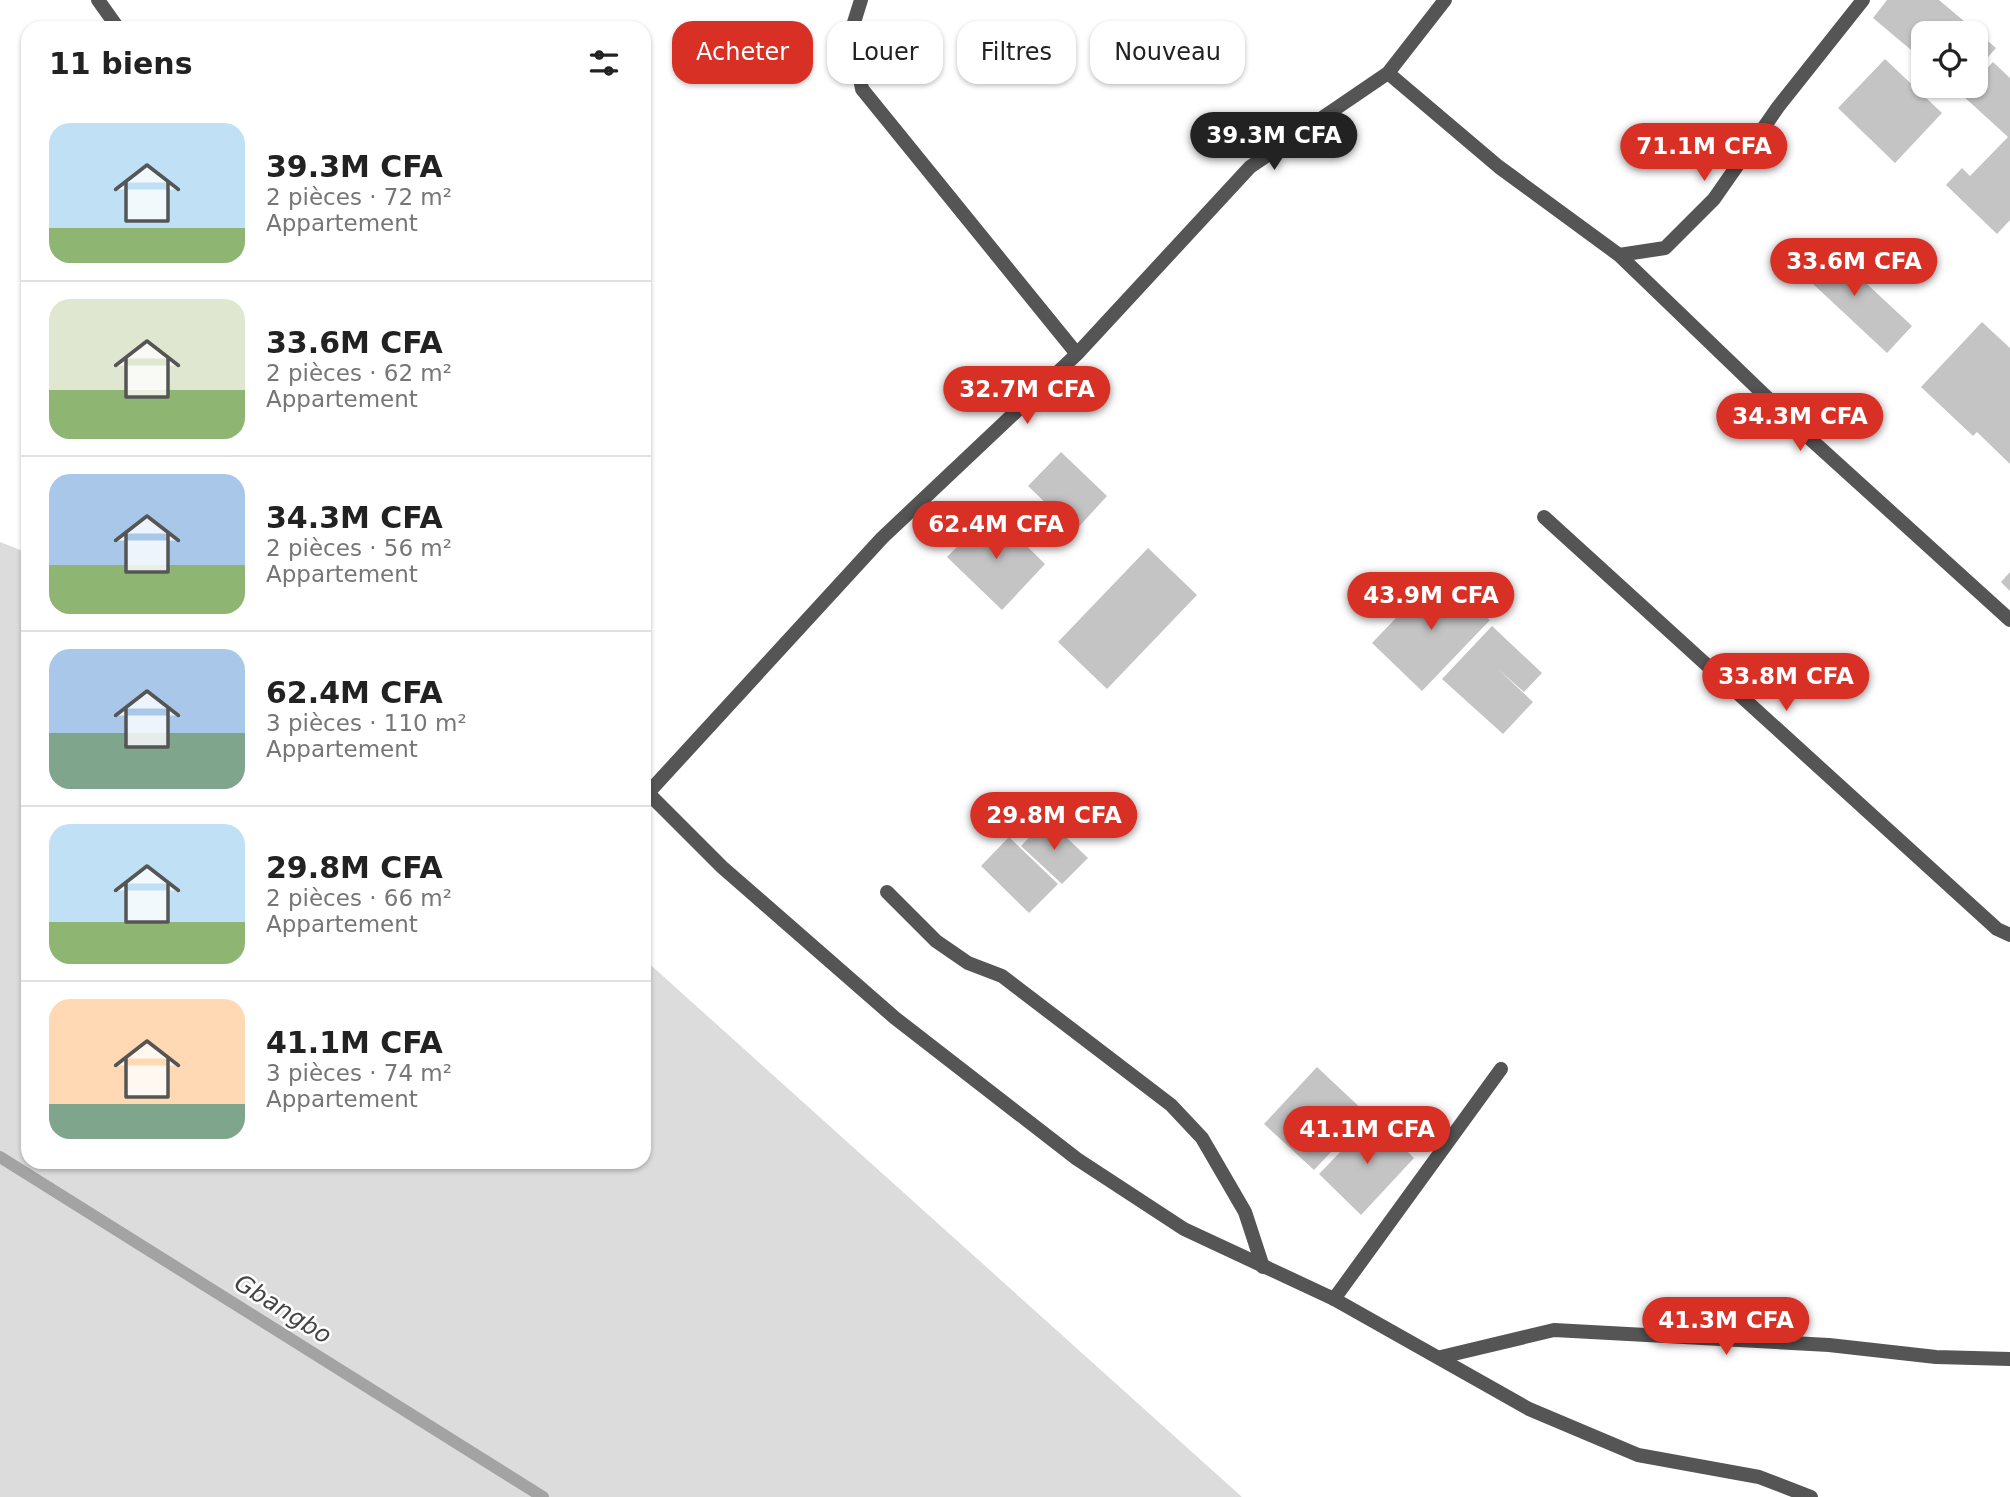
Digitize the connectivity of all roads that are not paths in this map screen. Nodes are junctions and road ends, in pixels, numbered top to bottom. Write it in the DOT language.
graph roads {
  1 [pos="98,0"];
  2 [pos="861,0"];
  3 [pos="1445,0"];
  4 [pos="1863,0"];
  5 [pos="113,21"];
  6 [pos="1388,73"];
  7 [pos="1619,254"];
  8 [pos="1077,354"];
  9 [pos="1544,517"];
  10 [pos="2010,620"];
  11 [pos="651,786"];
  12 [pos="651,796"];
  13 [pos="887,892"];
  14 [pos="2010,935"];
  15 [pos="1501,1069"];
  16 [pos="1263,1267"];
  17 [pos="1334,1299"];
  18 [pos="1441,1357"];
  19 [pos="2010,1359"];
  20 [pos="1811,1497"];
  1 -- 5 [label="street"];
  2 -- 8 [label="street"];
  3 -- 6 [label="street"];
  4 -- 7 [label="street"];
  6 -- 7 [label="street"];
  6 -- 8 [label="street"];
  7 -- 10 [label="street"];
  8 -- 11 [label="street"];
  9 -- 14 [label="street"];
  12 -- 16 [label="street"];
  13 -- 16 [label="street"];
  15 -- 17 [label="street"];
  16 -- 17 [label="street"];
  17 -- 18 [label="street"];
  18 -- 19 [label="street"];
  18 -- 20 [label="street"];
}
